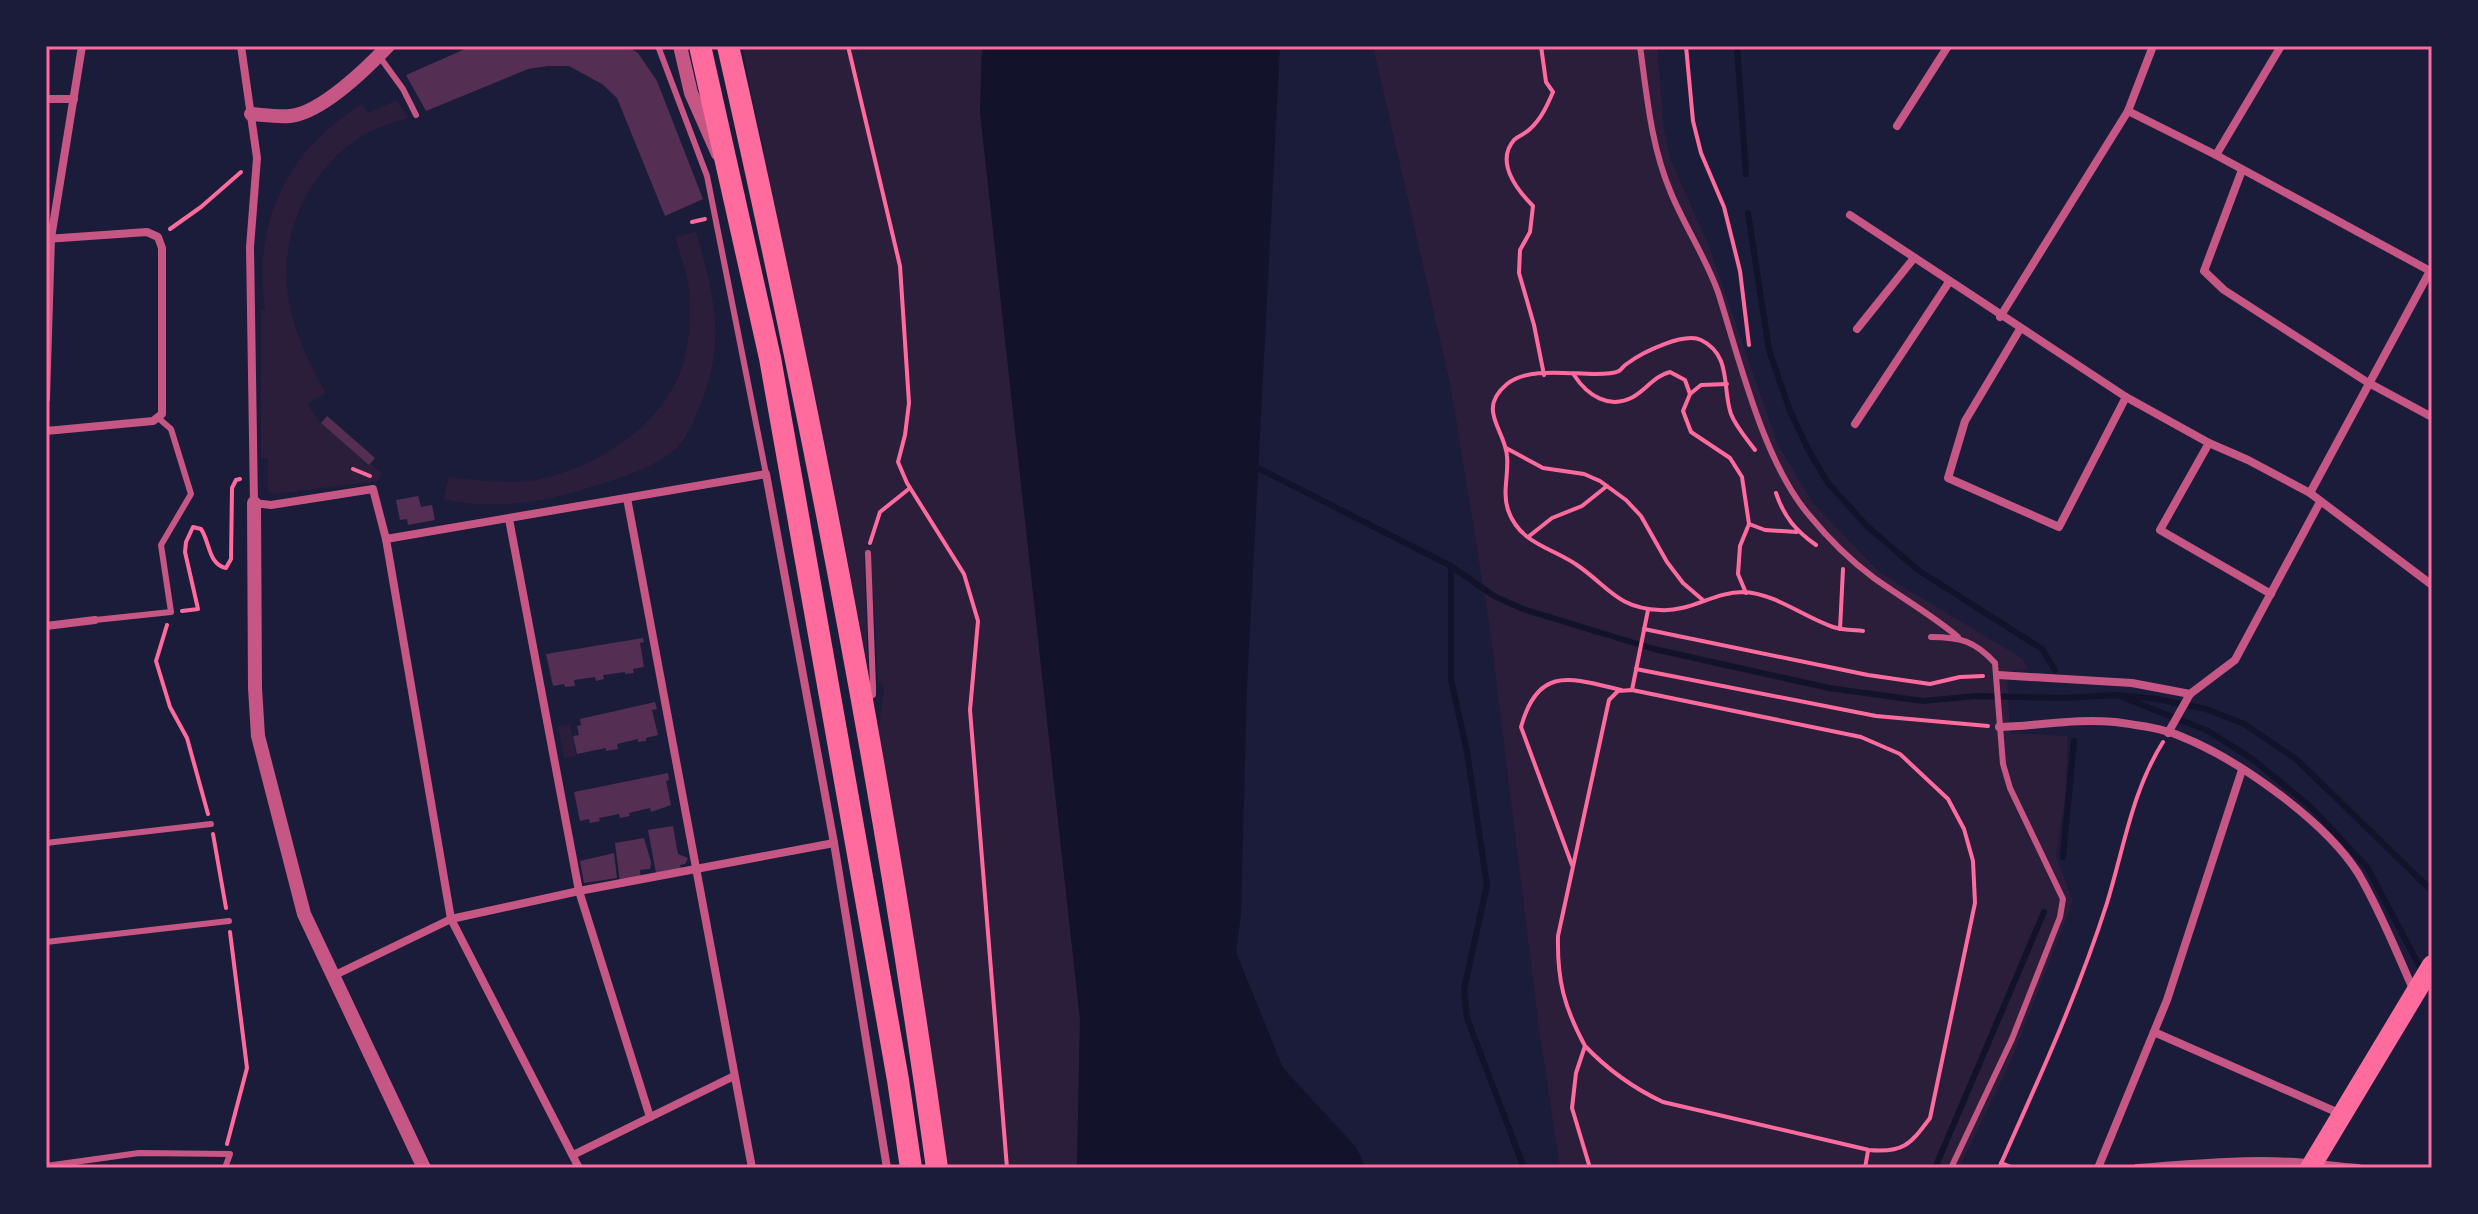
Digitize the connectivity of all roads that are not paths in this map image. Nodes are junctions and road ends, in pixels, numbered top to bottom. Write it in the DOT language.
graph roads {
  1 [pos="82,46"];
  2 [pos="241,46"];
  3 [pos="658,46"];
  4 [pos="680,46"];
  5 [pos="700,46"];
  6 [pos="728,46"];
  7 [pos="1640,46"];
  8 [pos="1948,46"];
  9 [pos="2153,46"];
  10 [pos="2277,47"];
  11 [pos="384,51"];
  12 [pos="46,99"];
  13 [pos="74,99"];
  14 [pos="2128,111"];
  15 [pos="251,114"];
  16 [pos="416,115"];
  17 [pos="1897,126"];
  18 [pos="2216,155"];
  19 [pos="2242,170"];
  20 [pos="730,176"];
  21 [pos="1850,215"];
  22 [pos="48,238"];
  23 [pos="1914,258"];
  24 [pos="2431,271"];
  25 [pos="1949,282"];
  26 [pos="2000,317"];
  27 [pos="1857,329"];
  28 [pos="2020,329"];
  29 [pos="2367,382"];
  30 [pos="2126,397"];
  31 [pos="46,399"];
  32 [pos="2432,413"];
  33 [pos="157,417"];
  34 [pos="1855,424"];
  35 [pos="46,431"];
  36 [pos="2209,443"];
  37 [pos="766,474"];
  38 [pos="2310,493"];
  39 [pos="627,498"];
  40 [pos="2320,502"];
  41 [pos="254,503"];
  42 [pos="509,519"];
  43 [pos="386,539"];
  44 [pos="868,553"];
  45 [pos="2432,585"];
  46 [pos="2271,594"];
  47 [pos="95,620"];
  48 [pos="46,626"];
  49 [pos="1931,637"];
  50 [pos="1958,637"];
  51 [pos="1998,680"];
  52 [pos="2190,694"];
  53 [pos="861,701"];
  54 [pos="1999,724"];
  55 [pos="2168,733"];
  56 [pos="2242,770"];
  57 [pos="211,824"];
  58 [pos="46,843"];
  59 [pos="834,843"];
  60 [pos="697,870"];
  61 [pos="579,891"];
  62 [pos="451,919"];
  63 [pos="229,921"];
  64 [pos="46,942"];
  65 [pos="2432,965"];
  66 [pos="333,976"];
  67 [pos="2415,994"];
  68 [pos="2154,1032"];
  69 [pos="734,1076"];
  70 [pos="2341,1114"];
  71 [pos="650,1117"];
  72 [pos="573,1155"];
  73 [pos="46,1166"];
  74 [pos="2311,1166"];
  75 [pos="225,1168"];
  76 [pos="424,1168"];
  77 [pos="579,1168"];
  78 [pos="752,1168"];
  79 [pos="887,1168"];
  80 [pos="911,1168"];
  81 [pos="937,1168"];
  82 [pos="1951,1168"];
  83 [pos="2098,1168"];
  84 [pos="2137,1168"];
  85 [pos="2358,1168"];
  1 -- 13 [label="street"];
  2 -- 15 [label="street"];
  3 -- 37 [label="lane"];
  4 -- 20 [label="street"];
  5 -- 20 [label="highway"];
  6 -- 53 [label="highway"];
  7 -- 50 [label="lane"];
  8 -- 17 [label="street"];
  9 -- 14 [label="street"];
  10 -- 18 [label="street"];
  11 -- 15 [label="street"];
  11 -- 16 [label="lane"];
  12 -- 13 [label="street"];
  13 -- 22 [label="street"];
  14 -- 18 [label="street"];
  14 -- 26 [label="street"];
  15 -- 41 [label="street"];
  18 -- 19 [label="street"];
  19 -- 24 [label="street"];
  19 -- 29 [label="street"];
  20 -- 80 [label="highway"];
  21 -- 23 [label="street"];
  22 -- 31 [label="street"];
  22 -- 33 [label="street"];
  23 -- 25 [label="street"];
  23 -- 27 [label="street"];
  24 -- 29 [label="street"];
  25 -- 26 [label="street"];
  25 -- 34 [label="street"];
  26 -- 28 [label="street"];
  28 -- 30 [label="street"];
  28 -- 30 [label="street"];
  29 -- 32 [label="street"];
  29 -- 38 [label="street"];
  30 -- 36 [label="street"];
  33 -- 35 [label="street"];
  33 -- 47 [label="lane"];
  36 -- 38 [label="street"];
  36 -- 46 [label="street"];
  37 -- 39 [label="street"];
  37 -- 59 [label="street"];
  38 -- 40 [label="street"];
  39 -- 42 [label="street"];
  39 -- 60 [label="street"];
  40 -- 45 [label="street"];
  40 -- 46 [label="street"];
  41 -- 43 [label="street"];
  41 -- 66 [label="street"];
  42 -- 43 [label="street"];
  42 -- 61 [label="street"];
  43 -- 62 [label="street"];
  44 -- 53 [label="lane"];
  46 -- 52 [label="street"];
  47 -- 48 [label="street"];
  49 -- 50 [label="lane"];
  50 -- 51 [label="lane"];
  51 -- 52 [label="street"];
  51 -- 54 [label="lane"];
  52 -- 55 [label="street"];
  53 -- 81 [label="highway"];
  54 -- 55 [label="street"];
  54 -- 82 [label="lane"];
  55 -- 56 [label="street"];
  56 -- 67 [label="street"];
  56 -- 68 [label="street"];
  57 -- 58 [label="lane"];
  59 -- 60 [label="street"];
  59 -- 79 [label="street"];
  60 -- 61 [label="street"];
  60 -- 69 [label="street"];
  61 -- 62 [label="street"];
  61 -- 71 [label="street"];
  62 -- 66 [label="street"];
  62 -- 72 [label="street"];
  63 -- 64 [label="lane"];
  65 -- 67 [label="main road"];
  66 -- 76 [label="street"];
  67 -- 70 [label="main road"];
  68 -- 70 [label="street"];
  68 -- 83 [label="street"];
  69 -- 71 [label="street"];
  69 -- 78 [label="street"];
  70 -- 74 [label="main road"];
  71 -- 72 [label="street"];
  72 -- 77 [label="street"];
  73 -- 75 [label="lane"];
  74 -- 84 [label="street"];
  74 -- 85 [label="street"];
}
